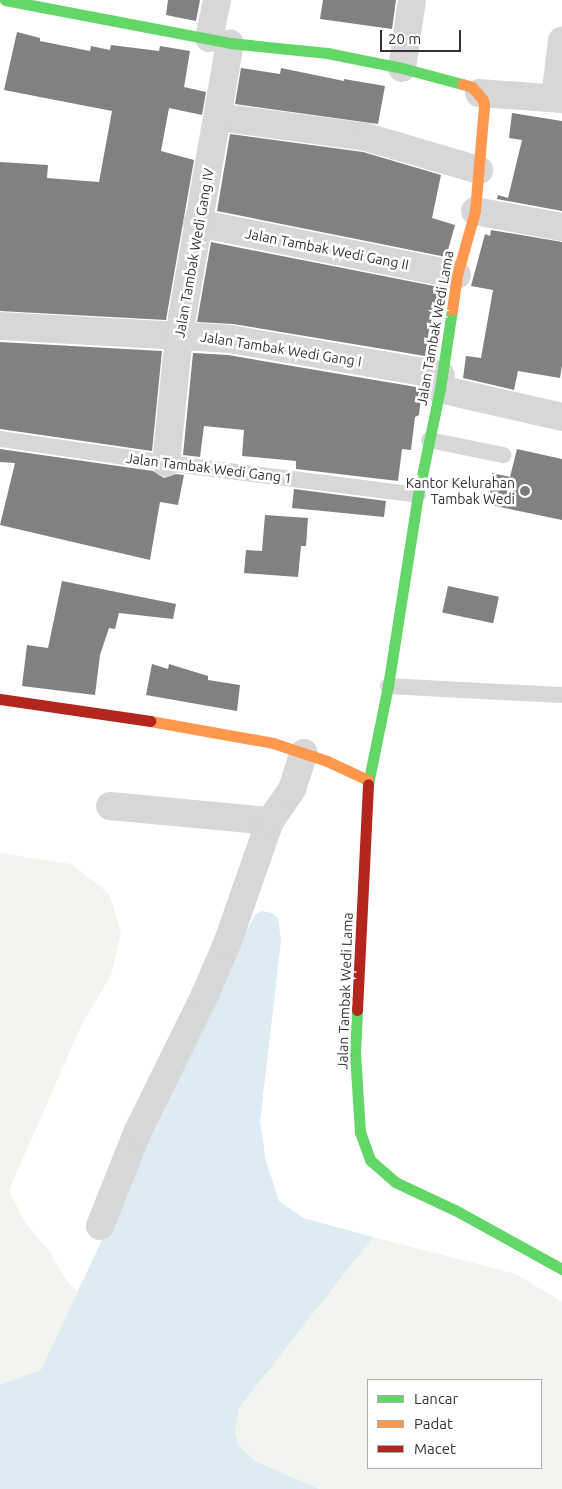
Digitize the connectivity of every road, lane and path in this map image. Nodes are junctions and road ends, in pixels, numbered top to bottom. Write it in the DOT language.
graph roads {
  1 [pos="5,0"];
  2 [pos="217,0"];
  3 [pos="412,0"];
  4 [pos="96,9"];
  5 [pos="562,40"];
  6 [pos="220,41"];
  7 [pos="402,68"];
  8 [pos="478,93"];
  9 [pos="558,98"];
  10 [pos="218,117"];
  11 [pos="479,170"];
  12 [pos="475,211"];
  13 [pos="197,223"];
  14 [pos="562,227"];
  15 [pos="457,275"];
  16 [pos="0,326"];
  17 [pos="179,335"];
  18 [pos="440,382"];
  19 [pos="562,417"];
  20 [pos="0,438"];
  21 [pos="429,440"];
  22 [pos="503,455"];
  23 [pos="166,463"];
  24 [pos="418,495"];
  25 [pos="388,686"];
  26 [pos="562,695"];
  27 [pos="0,699"];
  28 [pos="304,753"];
  29 [pos="368,780"];
  30 [pos="110,806"];
  31 [pos="270,821"];
  32 [pos="100,1226"];
  33 [pos="562,1269"];
  1 -- 4 [label="street"];
  2 -- 6 [label="street, Jalan Tambak Wedi Gang IV"];
  3 -- 7 [label="street"];
  4 -- 6 [label="street"];
  5 -- 9 [label="street"];
  6 -- 7 [label="street"];
  6 -- 10 [label="street, Jalan Tambak Wedi Gang IV"];
  7 -- 8 [label="street"];
  8 -- 9 [label="street"];
  8 -- 11 [label="street, Jalan Tambak Wedi Lama"];
  10 -- 11 [label="street"];
  10 -- 13 [label="street, Jalan Tambak Wedi Gang IV"];
  11 -- 12 [label="street, Jalan Tambak Wedi Lama"];
  12 -- 14 [label="street"];
  12 -- 15 [label="street, Jalan Tambak Wedi Lama"];
  13 -- 15 [label="street, Jalan Tambak Wedi Gang II"];
  13 -- 17 [label="street, Jalan Tambak Wedi Gang IV"];
  15 -- 18 [label="street, Jalan Tambak Wedi Lama"];
  16 -- 17 [label="street, Jalan Tambak Wedi Gang I"];
  17 -- 18 [label="street, Jalan Tambak Wedi Gang I"];
  17 -- 23 [label="street, Jalan Tambak Wedi Gang IV"];
  18 -- 19 [label="street, Jalan Tambak Wedi Gang I"];
  18 -- 21 [label="street, Jalan Tambak Wedi Lama"];
  20 -- 23 [label="lane, Jalan Tambak Wedi Gang 1"];
  21 -- 22 [label="lane"];
  21 -- 24 [label="street, Jalan Tambak Wedi Lama"];
  23 -- 24 [label="lane, Jalan Tambak Wedi Gang 1"];
  24 -- 25 [label="street, Jalan Tambak Wedi Lama"];
  25 -- 26 [label="lane"];
  25 -- 29 [label="street, Jalan Tambak Wedi Lama"];
  27 -- 28 [label="street"];
  28 -- 29 [label="street"];
  28 -- 31 [label="street"];
  29 -- 33 [label="street, Jalan Tambak Wedi Lama"];
  30 -- 31 [label="street"];
  31 -- 32 [label="street"];
}
